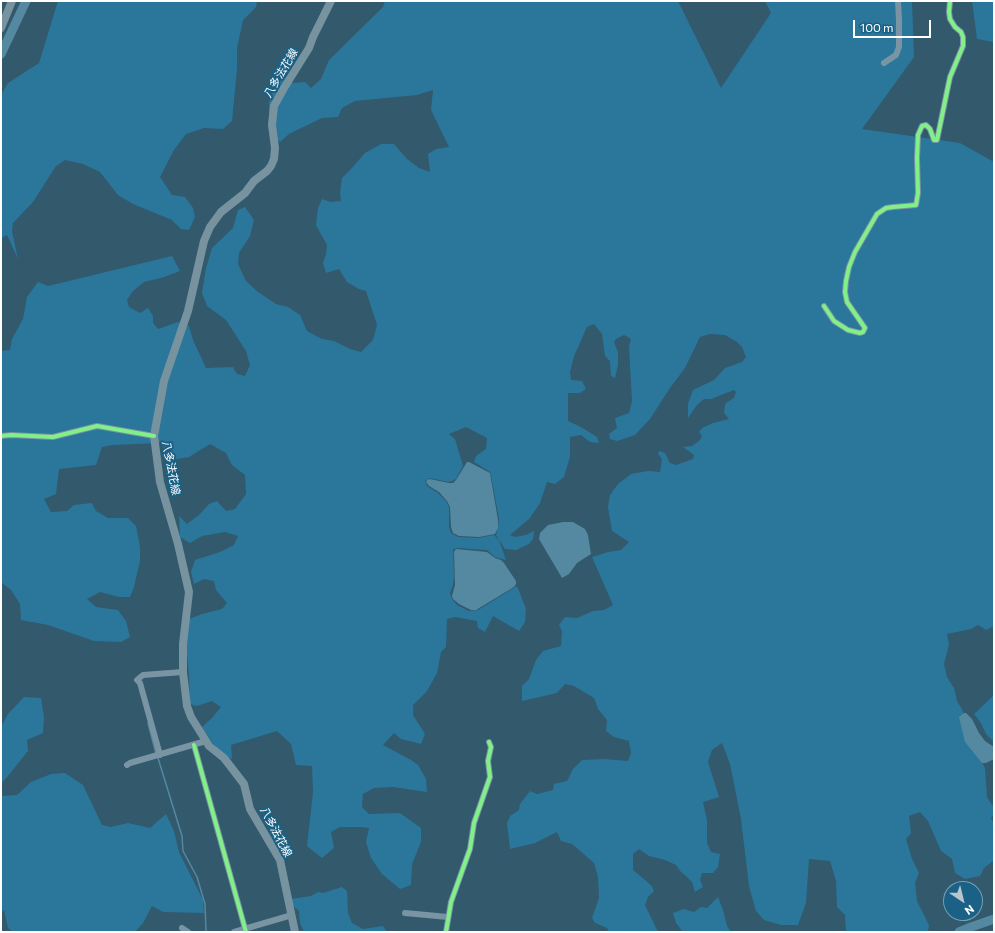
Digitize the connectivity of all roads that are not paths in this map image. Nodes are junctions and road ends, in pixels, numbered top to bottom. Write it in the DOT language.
graph roads {
  1 [pos="12,1"];
  2 [pos="332,1"];
  3 [pos="898,1"];
  4 [pos="950,1"];
  5 [pos="1,28"];
  6 [pos="884,63"];
  7 [pos="824,306"];
  8 [pos="1,436"];
  9 [pos="154,436"];
  10 [pos="183,672"];
  11 [pos="206,741"];
  12 [pos="489,742"];
  13 [pos="194,745"];
  14 [pos="158,755"];
  15 [pos="127,766"];
  16 [pos="405,913"];
  17 [pos="292,915"];
  18 [pos="448,917"];
  19 [pos="182,928"];
  20 [pos="246,930"];
  21 [pos="188,932"];
  22 [pos="234,932"];
  23 [pos="295,932"];
  24 [pos="446,932"];
  1 -- 5 [label="main road"];
  2 -- 9 [label="main road, 八多法花線"];
  3 -- 6 [label="street"];
  4 -- 7 [label="street"];
  8 -- 9 [label="street"];
  9 -- 10 [label="main road, 八多法花線"];
  10 -- 11 [label="main road, 八多法花線"];
  10 -- 14 [label="street"];
  11 -- 13 [label="street"];
  11 -- 17 [label="main road, 八多法花線"];
  12 -- 18 [label="street"];
  13 -- 14 [label="street"];
  13 -- 20 [label="street"];
  14 -- 15 [label="street"];
  16 -- 18 [label="street"];
  17 -- 20 [label="street"];
  17 -- 23 [label="main road, 八多法花線"];
  18 -- 24 [label="street"];
  19 -- 21 [label="street"];
  20 -- 22 [label="street"];
}
